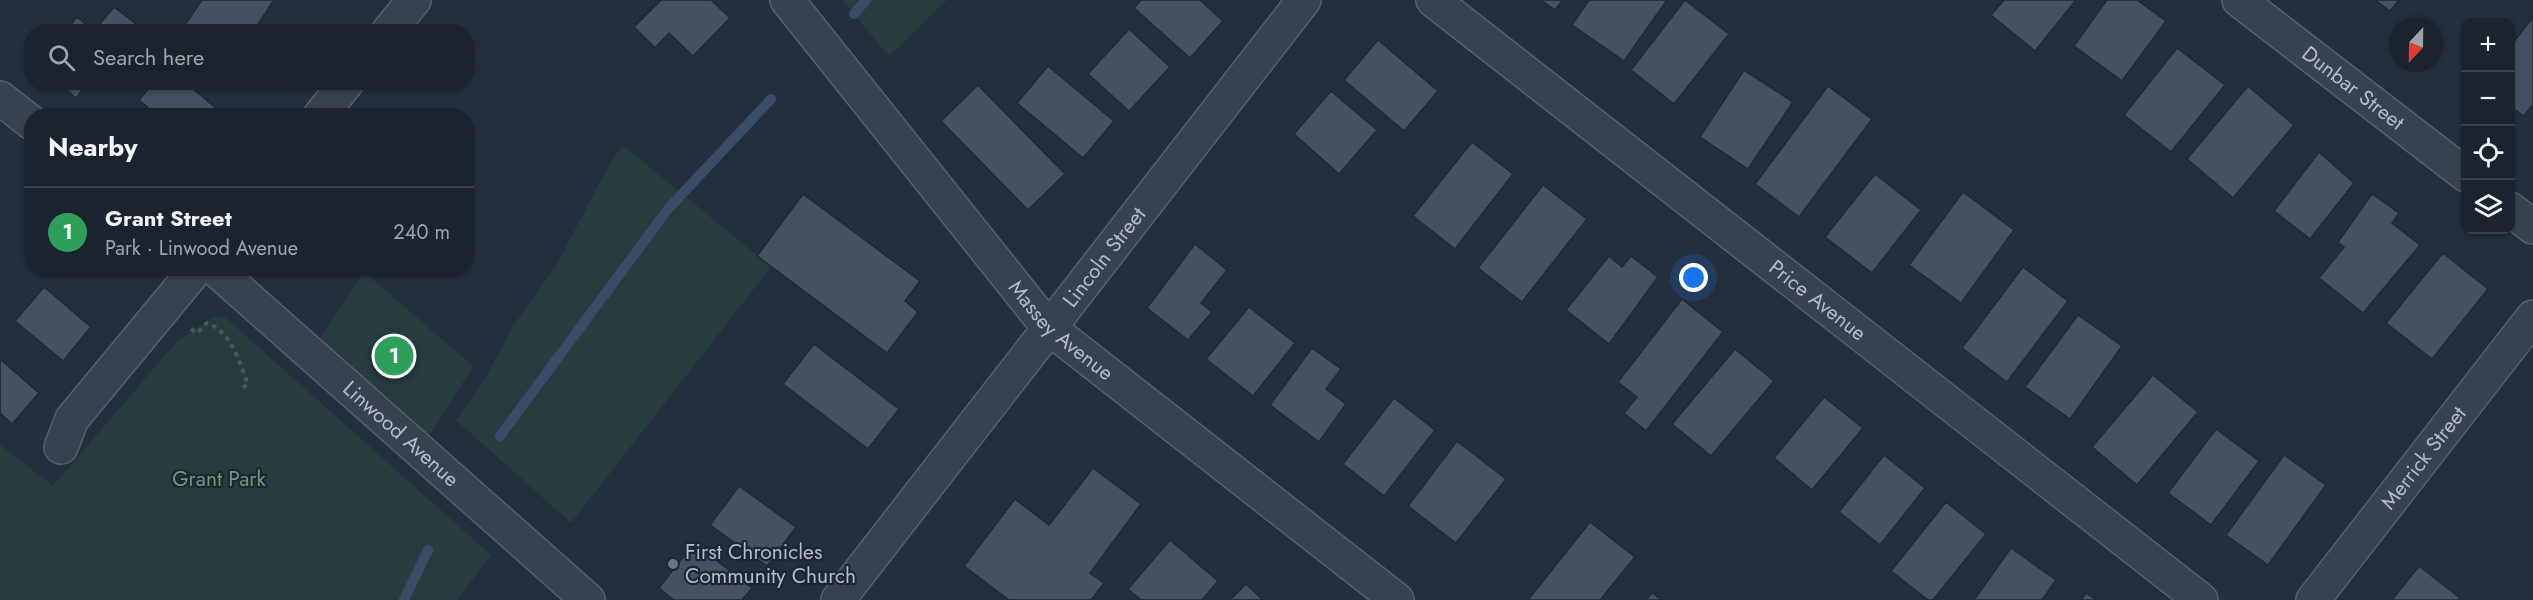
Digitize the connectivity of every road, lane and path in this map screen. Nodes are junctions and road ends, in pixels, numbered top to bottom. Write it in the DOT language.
graph roads {
  1 [pos="414,0"];
  2 [pos="787,0"];
  3 [pos="1304,0"];
  4 [pos="1433,0"];
  5 [pos="2239,0"];
  6 [pos="394,24"];
  7 [pos="341,90"];
  8 [pos="0,98"];
  9 [pos="326,108"];
  10 [pos="24,117"];
  11 [pos="2461,171"];
  12 [pos="2515,213"];
  13 [pos="2533,227"];
  14 [pos="190,276"];
  15 [pos="223,276"];
  16 [pos="2533,317"];
  17 [pos="1048,327"];
  18 [pos="190,328"];
  19 [pos="242,388"];
  20 [pos="61,447"];
  21 [pos="588,600"];
  22 [pos="838,600"];
  23 [pos="1397,600"];
  24 [pos="2201,600"];
  25 [pos="2313,600"];
  1 -- 6 [label="street"];
  2 -- 17 [label="street, Massey Avenue"];
  3 -- 17 [label="street, Lincoln Street"];
  4 -- 24 [label="street, Price Avenue"];
  5 -- 11 [label="street, Dunbar Street"];
  7 -- 9 [label="street"];
  8 -- 10 [label="street"];
  12 -- 13 [label="street"];
  14 -- 20 [label="street"];
  15 -- 21 [label="street, Linwood Avenue"];
  16 -- 25 [label="street, Merrick Street"];
  17 -- 22 [label="street, Lincoln Street"];
  17 -- 23 [label="street, Massey Avenue"];
  18 -- 19 [label="path"];
}
